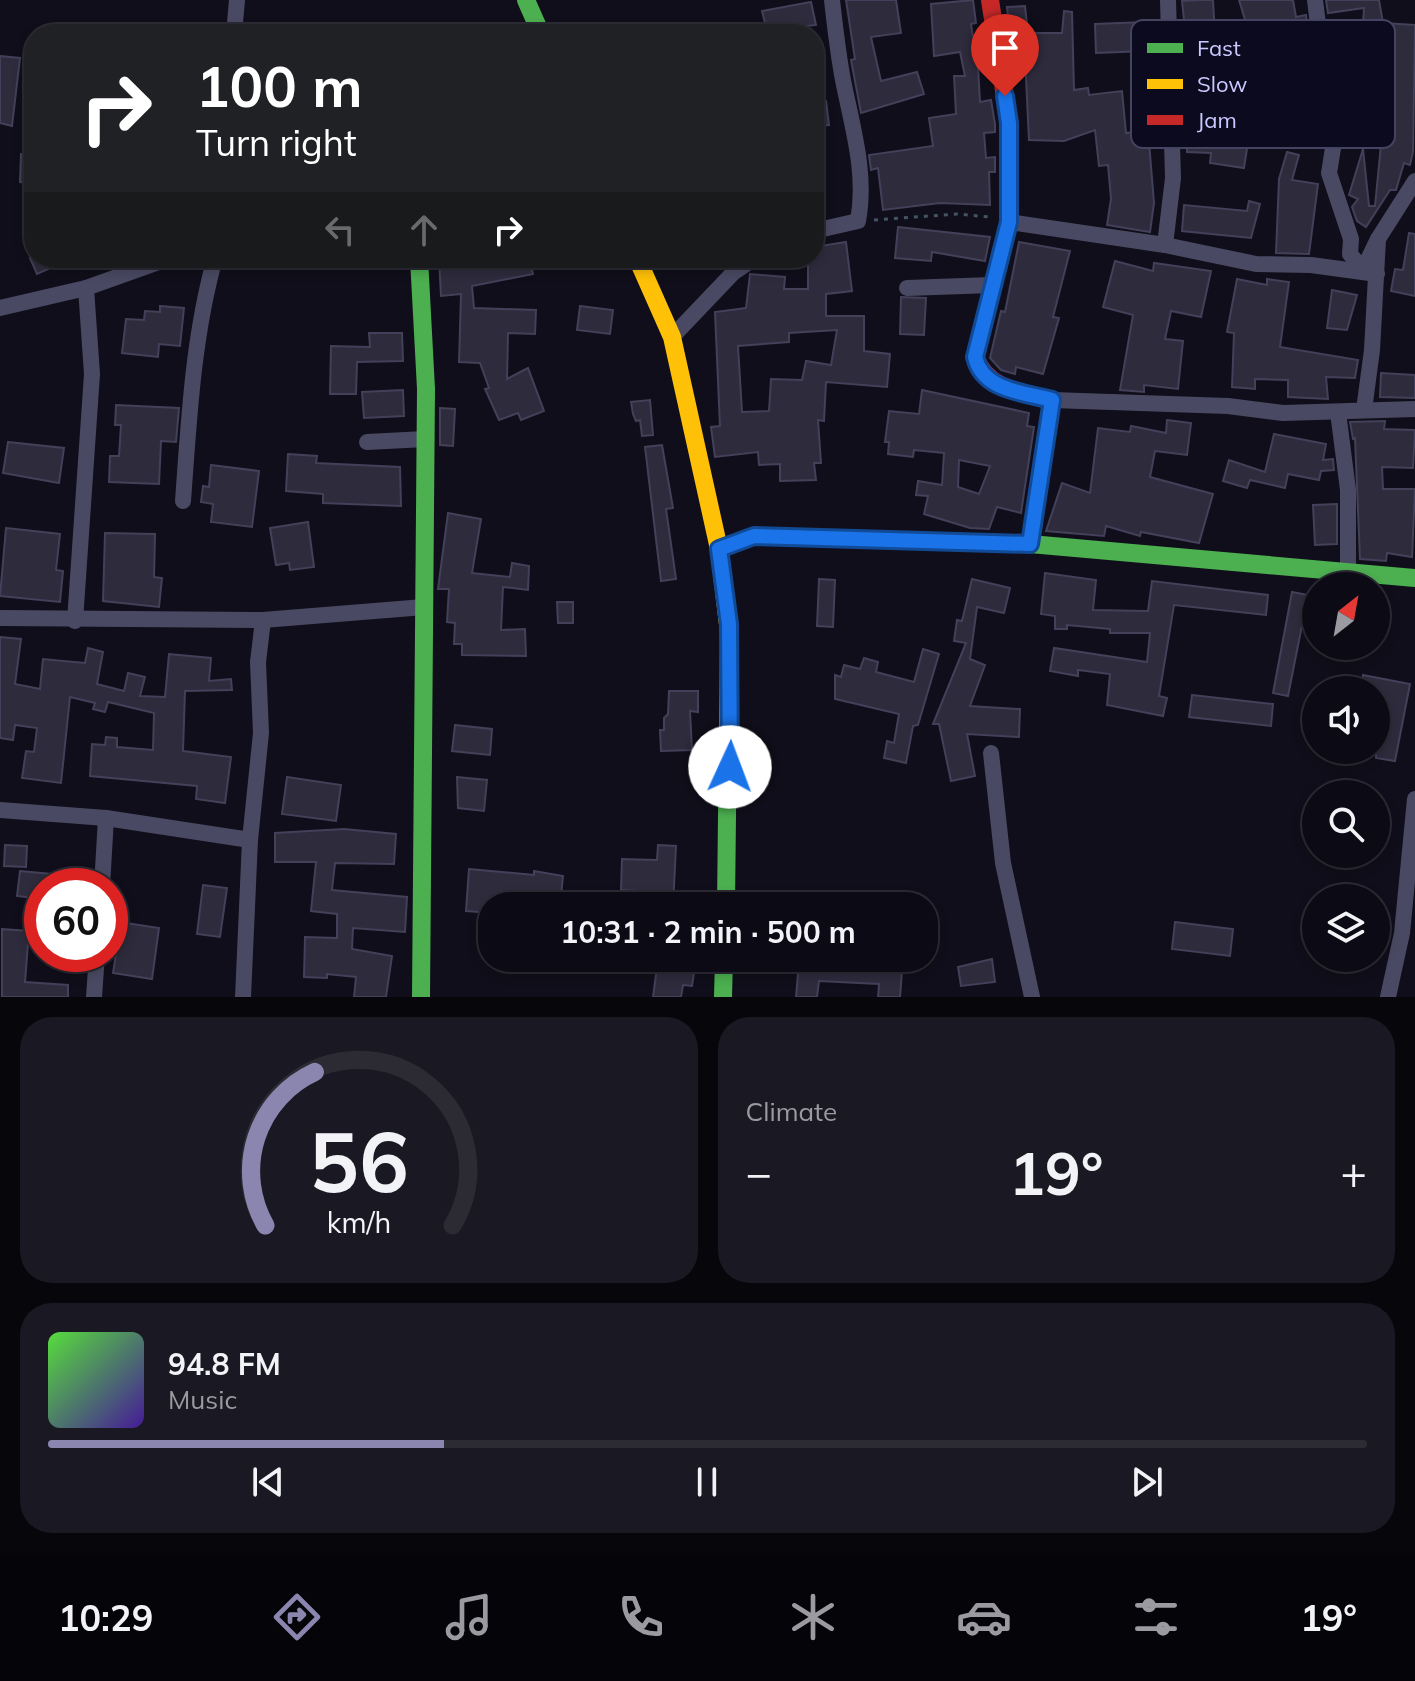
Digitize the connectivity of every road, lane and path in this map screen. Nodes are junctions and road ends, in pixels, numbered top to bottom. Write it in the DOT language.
graph roads {
  1 [pos="237,0"];
  2 [pos="526,0"];
  3 [pos="832,0"];
  4 [pos="990,0"];
  5 [pos="1168,0"];
  6 [pos="1315,0"];
  7 [pos="1169,20"];
  8 [pos="1317,20"];
  9 [pos="235,24"];
  10 [pos="537,24"];
  11 [pos="1172,148"];
  12 [pos="1333,148"];
  13 [pos="1415,181"];
  14 [pos="858,221"];
  15 [pos="1009,222"];
  16 [pos="824,229"];
  17 [pos="1165,245"];
  18 [pos="142,268"];
  19 [pos="212,268"];
  20 [pos="419,268"];
  21 [pos="641,268"];
  22 [pos="740,268"];
  23 [pos="1370,272"];
  24 [pos="992,285"];
  25 [pos="86,288"];
  26 [pos="907,288"];
  27 [pos="0,308"];
  28 [pos="672,337"];
  29 [pos="1052,400"];
  30 [pos="1415,409"];
  31 [pos="1364,410"];
  32 [pos="1338,412"];
  33 [pos="425,439"];
  34 [pos="367,442"];
  35 [pos="183,501"];
  36 [pos="1030,544"];
  37 [pos="719,549"];
  38 [pos="1337,572"];
  39 [pos="1348,572"];
  40 [pos="1390,576"];
  41 [pos="1415,578"];
  42 [pos="424,607"];
  43 [pos="0,618"];
  44 [pos="263,620"];
  45 [pos="75,621"];
  46 [pos="991,753"];
  47 [pos="1415,799"];
  48 [pos="0,810"];
  49 [pos="106,818"];
  50 [pos="250,840"];
  51 [pos="1411,855"];
  52 [pos="103,868"];
  53 [pos="726,892"];
  54 [pos="96,972"];
  55 [pos="724,972"];
  56 [pos="94,997"];
  57 [pos="243,997"];
  58 [pos="421,997"];
  59 [pos="723,997"];
  60 [pos="1032,997"];
  61 [pos="1388,997"];
  1 -- 9 [label="street"];
  2 -- 10 [label="street"];
  3 -- 14 [label="street"];
  4 -- 15 [label="street"];
  5 -- 7 [label="street"];
  6 -- 8 [label="street"];
  11 -- 17 [label="street"];
  12 -- 23 [label="street"];
  13 -- 23 [label="street"];
  14 -- 15 [label="path"];
  14 -- 16 [label="street"];
  15 -- 17 [label="street"];
  15 -- 24 [label="street"];
  17 -- 23 [label="street"];
  18 -- 25 [label="street"];
  19 -- 35 [label="street"];
  20 -- 33 [label="street"];
  21 -- 28 [label="street"];
  22 -- 28 [label="street"];
  23 -- 31 [label="street"];
  24 -- 26 [label="street"];
  24 -- 29 [label="street"];
  25 -- 27 [label="street"];
  25 -- 45 [label="street"];
  28 -- 37 [label="street"];
  29 -- 32 [label="street"];
  29 -- 36 [label="street"];
  30 -- 31 [label="street"];
  31 -- 32 [label="street"];
  32 -- 39 [label="street"];
  33 -- 34 [label="street"];
  33 -- 42 [label="street"];
  36 -- 37 [label="street"];
  36 -- 38 [label="street"];
  37 -- 53 [label="street"];
  40 -- 41 [label="street"];
  42 -- 44 [label="street"];
  42 -- 58 [label="street"];
  43 -- 45 [label="street"];
  44 -- 45 [label="street"];
  44 -- 50 [label="street"];
  46 -- 60 [label="street"];
  47 -- 51 [label="street"];
  48 -- 49 [label="street"];
  49 -- 50 [label="street"];
  49 -- 52 [label="street"];
  50 -- 57 [label="street"];
  51 -- 61 [label="street"];
  54 -- 56 [label="street"];
  55 -- 59 [label="street"];
}
